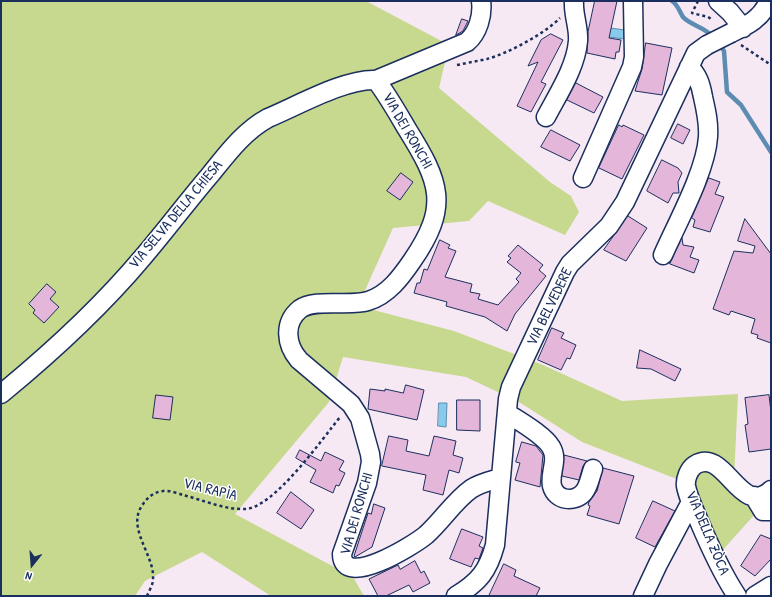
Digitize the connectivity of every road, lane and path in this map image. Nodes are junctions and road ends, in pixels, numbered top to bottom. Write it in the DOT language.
graph roads {
  1 [pos="481,1"];
  2 [pos="574,1"];
  3 [pos="633,1"];
  4 [pos="698,1"];
  5 [pos="718,1"];
  6 [pos="769,1"];
  7 [pos="561,16"];
  8 [pos="716,21"];
  9 [pos="742,31"];
  10 [pos="771,65"];
  11 [pos="450,66"];
  12 [pos="689,67"];
  13 [pos="376,80"];
  14 [pos="546,117"];
  15 [pos="583,178"];
  16 [pos="664,255"];
  17 [pos="1,394"];
  18 [pos="351,404"];
  19 [pos="507,413"];
  20 [pos="593,469"];
  21 [pos="500,478"];
  22 [pos="771,490"];
  23 [pos="754,496"];
  24 [pos="692,502"];
  25 [pos="771,511"];
  26 [pos="771,586"];
  27 [pos="147,596"];
  28 [pos="456,596"];
  29 [pos="643,596"];
  30 [pos="737,596"];
  31 [pos="755,596"];
  1 -- 13 [label="street, VIA DEI RONCHI"];
  2 -- 14 [label="street"];
  3 -- 15 [label="street"];
  4 -- 8 [label="path"];
  5 -- 9 [label="street"];
  6 -- 9 [label="street"];
  7 -- 11 [label="path"];
  9 -- 10 [label="path"];
  9 -- 12 [label="street, VIA BELVEDERE, bridge"];
  12 -- 16 [label="street"];
  12 -- 19 [label="street, VIA BELVEDERE"];
  13 -- 17 [label="street, VIA SELVA DELLA CHIESA"];
  13 -- 18 [label="street, VIA DEI RONCHI"];
  18 -- 21 [label="street, VIA DEI RONCHI"];
  18 -- 27 [label="path, VIA RAPÌA"];
  19 -- 20 [label="street"];
  19 -- 21 [label="street, VIA BELVEDERE"];
  21 -- 28 [label="street, VIA BELVEDERE"];
  22 -- 23 [label="street"];
  23 -- 24 [label="street, VIA DELLA ZÒCA"];
  23 -- 25 [label="street"];
  24 -- 29 [label="street"];
  24 -- 30 [label="street, VIA DELLA ZÒCA"];
  26 -- 31 [label="street"];
}
